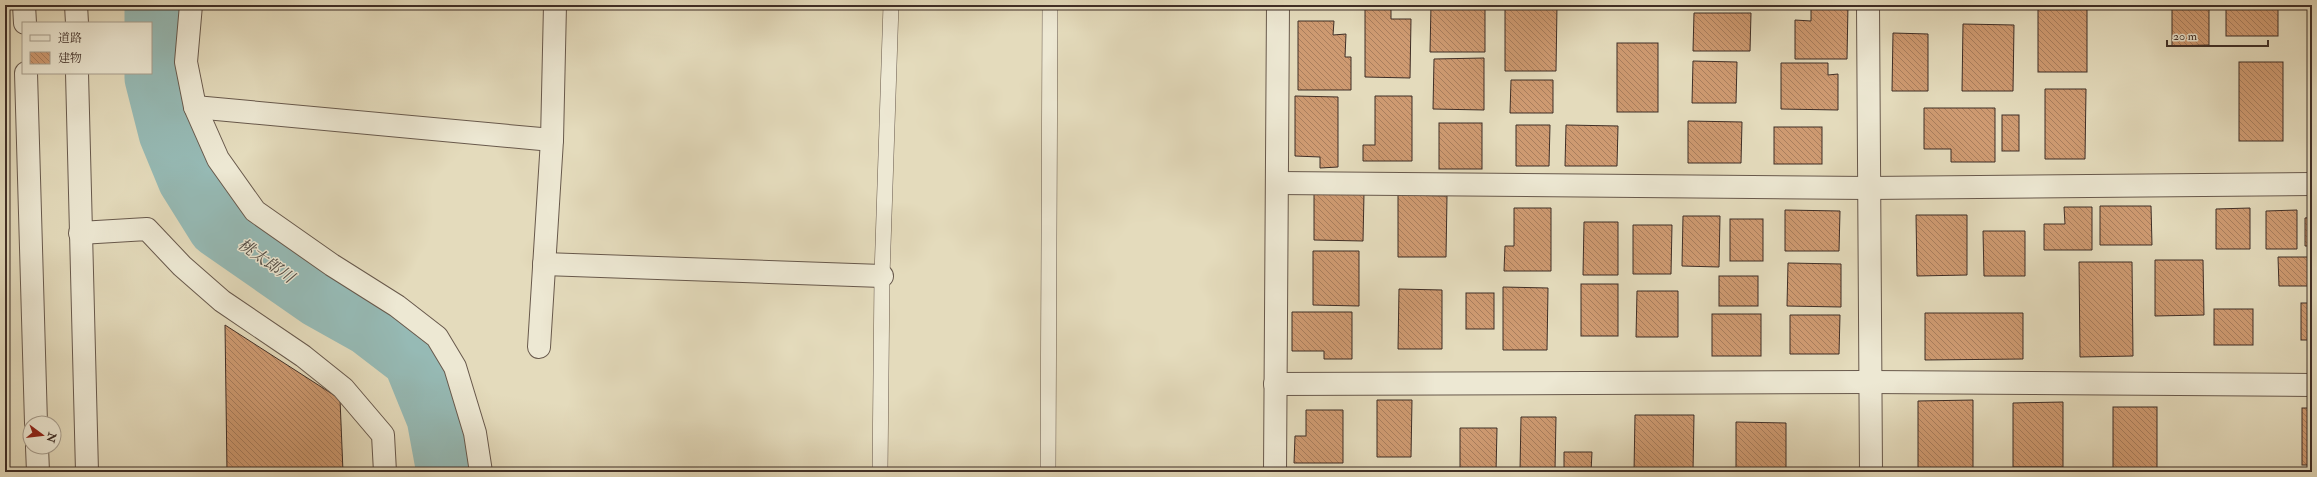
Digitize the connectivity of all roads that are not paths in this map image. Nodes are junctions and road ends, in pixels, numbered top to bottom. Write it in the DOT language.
graph roads {
  1 [pos="24,5"];
  2 [pos="76,5"];
  3 [pos="191,5"];
  4 [pos="555,5"];
  5 [pos="892,5"];
  6 [pos="1050,5"];
  7 [pos="1278,5"];
  8 [pos="1868,5"];
  9 [pos="25,22"];
  10 [pos="76,22"];
  11 [pos="26,74"];
  12 [pos="77,74"];
  13 [pos="195,107"];
  14 [pos="552,140"];
  15 [pos="1277,184"];
  16 [pos="2312,184"];
  17 [pos="1868,188"];
  18 [pos="80,233"];
  19 [pos="544,264"];
  20 [pos="882,276"];
  21 [pos="539,347"];
  22 [pos="1870,382"];
  23 [pos="1275,384"];
  24 [pos="2312,385"];
  25 [pos="36,415"];
  26 [pos="37,455"];
  27 [pos="38,472"];
  28 [pos="87,472"];
  29 [pos="385,472"];
  30 [pos="481,472"];
  31 [pos="880,472"];
  32 [pos="1048,472"];
  33 [pos="1275,472"];
  34 [pos="1871,472"];
  1 -- 9 [label="street"];
  2 -- 10 [label="street"];
  3 -- 13 [label="street"];
  4 -- 14 [label="street"];
  5 -- 20 [label="lane"];
  6 -- 32 [label="lane"];
  7 -- 15 [label="street"];
  8 -- 17 [label="street"];
  11 -- 25 [label="street"];
  12 -- 18 [label="street"];
  13 -- 14 [label="street"];
  13 -- 30 [label="street"];
  14 -- 19 [label="street"];
  15 -- 17 [label="street"];
  15 -- 23 [label="street"];
  16 -- 17 [label="street"];
  17 -- 22 [label="street"];
  18 -- 28 [label="street"];
  18 -- 29 [label="street"];
  19 -- 20 [label="street"];
  19 -- 21 [label="street"];
  20 -- 31 [label="lane"];
  22 -- 23 [label="street"];
  22 -- 24 [label="street"];
  22 -- 34 [label="street"];
  23 -- 33 [label="street"];
  26 -- 27 [label="street"];
}
